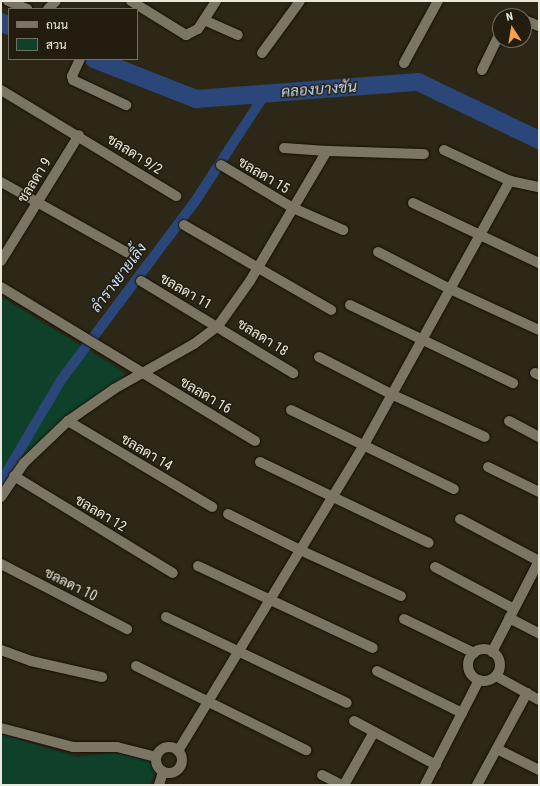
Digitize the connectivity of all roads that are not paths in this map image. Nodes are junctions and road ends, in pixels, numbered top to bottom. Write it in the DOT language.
graph roads {
  1 [pos="8,1"];
  2 [pos="131,1"];
  3 [pos="216,1"];
  4 [pos="300,1"];
  5 [pos="438,1"];
  6 [pos="25,8"];
  7 [pos="204,20"];
  8 [pos="238,35"];
  9 [pos="493,48"];
  10 [pos="262,53"];
  11 [pos="80,60"];
  12 [pos="404,63"];
  13 [pos="482,70"];
  14 [pos="1,90"];
  15 [pos="126,105"];
  16 [pos="79,136"];
  17 [pos="284,148"];
  18 [pos="444,150"];
  19 [pos="327,151"];
  20 [pos="424,154"];
  21 [pos="221,165"];
  22 [pos="510,181"];
  23 [pos="1,182"];
  24 [pos="539,187"];
  25 [pos="176,196"];
  26 [pos="38,201"];
  27 [pos="413,203"];
  28 [pos="293,208"];
  29 [pos="184,225"];
  30 [pos="343,230"];
  31 [pos="480,235"];
  32 [pos="378,252"];
  33 [pos="128,253"];
  34 [pos="1,261"];
  35 [pos="539,263"];
  36 [pos="258,268"];
  37 [pos="141,281"];
  38 [pos="1,287"];
  39 [pos="450,289"];
  40 [pos="350,305"];
  41 [pos="331,310"];
  42 [pos="218,326"];
  43 [pos="539,330"];
  44 [pos="421,340"];
  45 [pos="319,357"];
  46 [pos="293,373"];
  47 [pos="142,374"];
  48 [pos="513,383"];
  49 [pos="391,394"];
  50 [pos="291,410"];
  51 [pos="68,420"];
  52 [pos="508,421"];
  53 [pos="485,437"];
  54 [pos="539,437"];
  55 [pos="256,441"];
  56 [pos="364,445"];
  57 [pos="260,462"];
  58 [pos="488,467"];
  59 [pos="14,476"];
  60 [pos="454,489"];
  61 [pos="539,492"];
  62 [pos="1,497"];
  63 [pos="332,498"];
  64 [pos="212,507"];
  65 [pos="228,514"];
  66 [pos="460,520"];
  67 [pos="429,544"];
  68 [pos="300,550"];
  69 [pos="539,561"];
  70 [pos="1,564"];
  71 [pos="198,566"];
  72 [pos="435,567"];
  73 [pos="173,573"];
  74 [pos="401,596"];
  75 [pos="270,602"];
  76 [pos="512,613"];
  77 [pos="166,616"];
  78 [pos="404,619"];
  79 [pos="127,629"];
  80 [pos="539,633"];
  81 [pos="373,648"];
  82 [pos="1,650"];
  83 [pos="240,652"];
  84 [pos="492,652"];
  85 [pos="474,653"];
  86 [pos="136,666"];
  87 [pos="377,671"];
  88 [pos="496,676"];
  89 [pos="102,677"];
  90 [pos="479,680"];
  91 [pos="527,693"];
  92 [pos="539,700"];
  93 [pos="209,702"];
  94 [pos="346,703"];
  95 [pos="462,713"];
  96 [pos="354,721"];
  97 [pos="1,728"];
  98 [pos="374,732"];
  99 [pos="497,749"];
  100 [pos="306,750"];
  101 [pos="178,751"];
  102 [pos="156,757"];
  103 [pos="436,765"];
  104 [pos="539,770"];
  105 [pos="163,772"];
  106 [pos="322,775"];
  107 [pos="159,785"];
  108 [pos="343,785"];
  109 [pos="425,785"];
  110 [pos="477,785"];
  1 -- 6 [label="street"];
  2 -- 7 [label="street"];
  3 -- 7 [label="street"];
  4 -- 10 [label="street"];
  5 -- 12 [label="street"];
  7 -- 8 [label="street"];
  9 -- 13 [label="street"];
  11 -- 15 [label="street"];
  14 -- 16 [label="street, ชลลดา 9/2"];
  16 -- 25 [label="street, ชลลดา 9/2"];
  16 -- 26 [label="street, ชลลดา 9"];
  17 -- 19 [label="street"];
  18 -- 22 [label="street"];
  19 -- 20 [label="street"];
  19 -- 28 [label="street"];
  21 -- 28 [label="street, ชลลดา 15"];
  22 -- 24 [label="street"];
  22 -- 31 [label="street"];
  23 -- 26 [label="street"];
  26 -- 33 [label="street"];
  26 -- 34 [label="street, ชลลดา 9"];
  27 -- 31 [label="street"];
  28 -- 30 [label="street, ชลลดา 15"];
  28 -- 36 [label="street"];
  29 -- 36 [label="street"];
  31 -- 35 [label="street"];
  31 -- 39 [label="street"];
  32 -- 39 [label="street"];
  36 -- 41 [label="street"];
  36 -- 42 [label="street"];
  37 -- 42 [label="street, ชลลดา 11"];
  38 -- 47 [label="street, ชลลดา 16"];
  39 -- 43 [label="street"];
  39 -- 44 [label="street"];
  40 -- 44 [label="street"];
  42 -- 46 [label="street, ชลลดา 18"];
  42 -- 47 [label="street"];
  44 -- 48 [label="street"];
  44 -- 49 [label="street"];
  45 -- 49 [label="street"];
  47 -- 51 [label="street"];
  47 -- 55 [label="street, ชลลดา 16"];
  49 -- 53 [label="street"];
  49 -- 56 [label="street"];
  50 -- 56 [label="street"];
  51 -- 59 [label="street"];
  51 -- 64 [label="street, ชลลดา 14"];
  52 -- 54 [label="street"];
  56 -- 60 [label="street"];
  56 -- 63 [label="street"];
  57 -- 63 [label="street"];
  58 -- 61 [label="street"];
  59 -- 62 [label="street"];
  59 -- 73 [label="street, ชลลดา 12"];
  63 -- 67 [label="street"];
  63 -- 68 [label="street"];
  65 -- 68 [label="street"];
  66 -- 69 [label="street"];
  68 -- 74 [label="street"];
  68 -- 75 [label="street"];
  69 -- 76 [label="street"];
  70 -- 79 [label="street, ชลลดา 10"];
  71 -- 75 [label="street"];
  72 -- 76 [label="street"];
  75 -- 81 [label="street"];
  75 -- 83 [label="street"];
  76 -- 80 [label="street"];
  76 -- 84 [label="street"];
  77 -- 83 [label="street"];
  78 -- 85 [label="street"];
  82 -- 89 [label="street"];
  83 -- 93 [label="street"];
  83 -- 94 [label="street"];
  84 -- 85 [label="street"];
  84 -- 88 [label="street"];
  85 -- 90 [label="street"];
  86 -- 93 [label="street"];
  87 -- 95 [label="street"];
  88 -- 90 [label="street"];
  88 -- 91 [label="street"];
  90 -- 95 [label="street"];
  91 -- 92 [label="street"];
  91 -- 99 [label="street"];
  93 -- 100 [label="street"];
  93 -- 101 [label="street"];
  95 -- 103 [label="street"];
  96 -- 98 [label="street"];
  97 -- 102 [label="street"];
  98 -- 103 [label="street"];
  98 -- 108 [label="street"];
  99 -- 104 [label="street"];
  99 -- 110 [label="street"];
  101 -- 102 [label="street"];
  101 -- 105 [label="street"];
  102 -- 105 [label="street"];
  103 -- 109 [label="street"];
  105 -- 107 [label="street"];
  106 -- 108 [label="street"];
}
